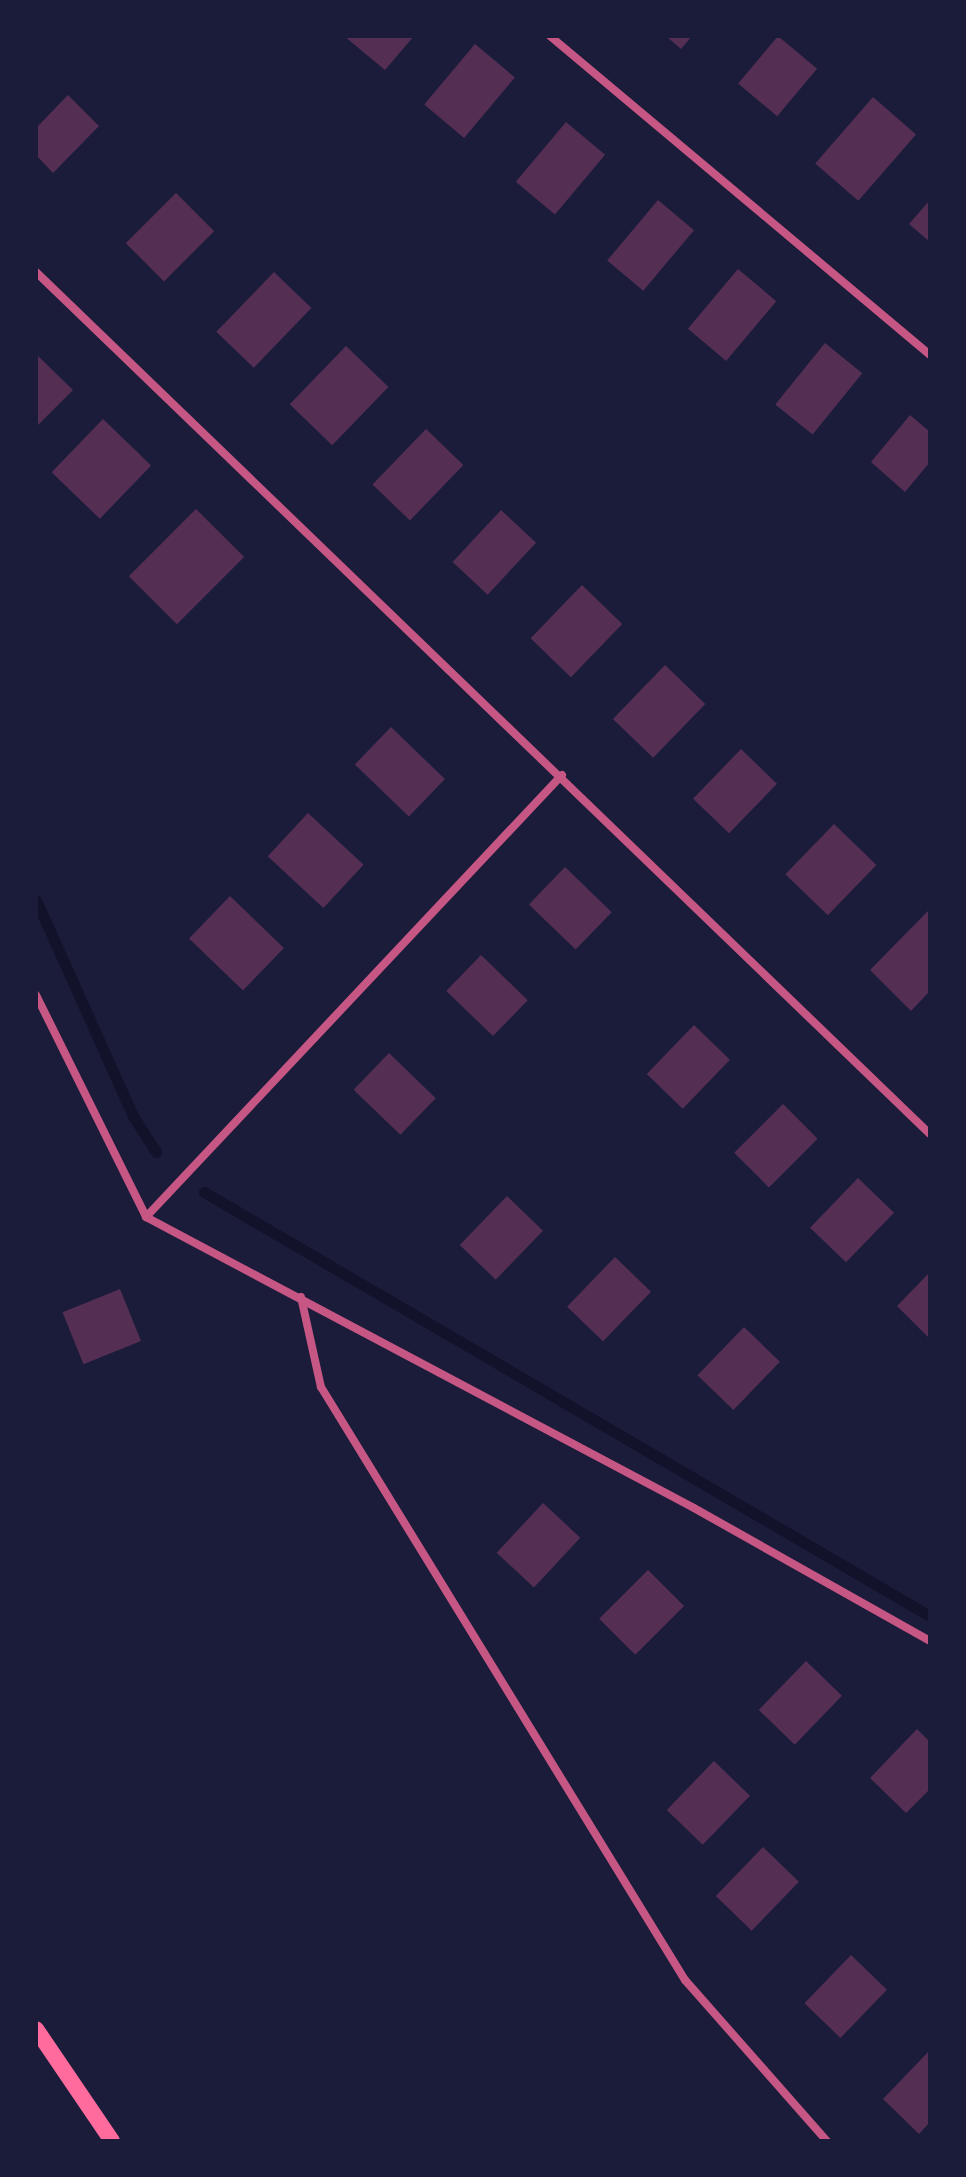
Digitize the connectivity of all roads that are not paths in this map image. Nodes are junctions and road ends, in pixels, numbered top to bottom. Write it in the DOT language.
graph roads {
  1 [pos="550,36"];
  2 [pos="36,272"];
  3 [pos="930,355"];
  4 [pos="562,775"];
  5 [pos="36,995"];
  6 [pos="930,1134"];
  7 [pos="146,1217"];
  8 [pos="301,1297"];
  9 [pos="930,1641"];
  10 [pos="36,2029"];
  11 [pos="112,2141"];
  12 [pos="827,2141"];
  1 -- 3 [label="street"];
  2 -- 4 [label="street"];
  4 -- 6 [label="street"];
  4 -- 7 [label="street"];
  5 -- 7 [label="street"];
  7 -- 8 [label="street"];
  8 -- 9 [label="street"];
  8 -- 12 [label="street"];
  10 -- 11 [label="main road"];
}
